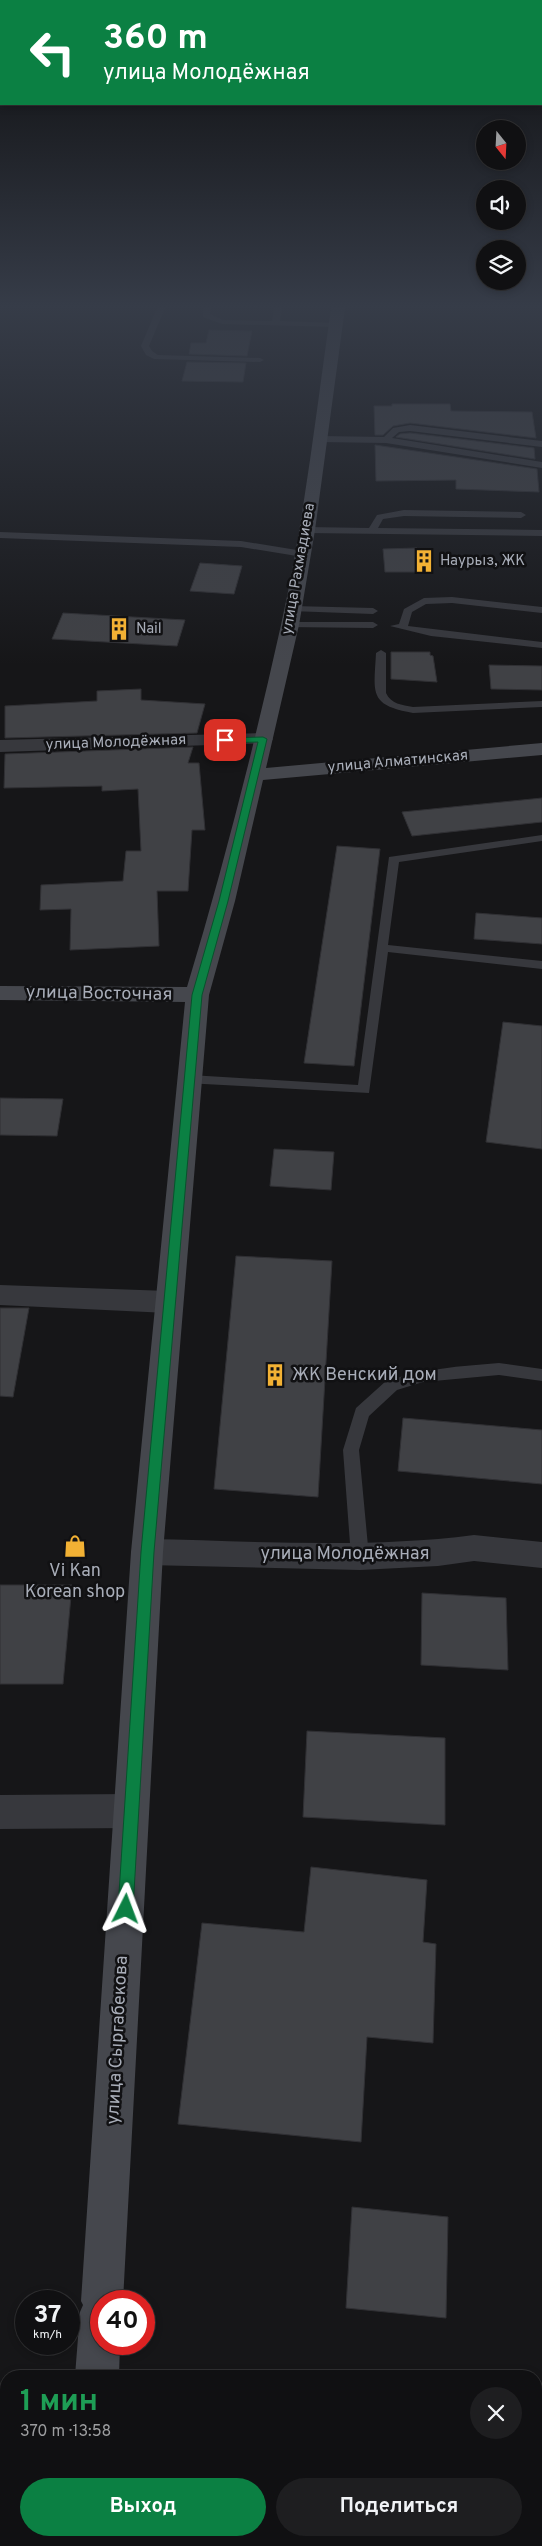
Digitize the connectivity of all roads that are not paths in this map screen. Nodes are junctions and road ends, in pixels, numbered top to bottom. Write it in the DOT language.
graph roads {
  1 [pos="322,427"];
  2 [pos="320,439"];
  3 [pos="386,440"];
  4 [pos="542,444"];
  5 [pos="542,465"];
  6 [pos="521,515"];
  7 [pos="307,530"];
  8 [pos="372,530"];
  9 [pos="542,533"];
  10 [pos="0,535"];
  11 [pos="303,554"];
  12 [pos="542,610"];
  13 [pos="373,611"];
  14 [pos="394,611"];
  15 [pos="407,611"];
  16 [pos="292,617"];
  17 [pos="373,625"];
  18 [pos="542,645"];
  19 [pos="381,653"];
  20 [pos="542,704"];
  21 [pos="263,739"];
  22 [pos="0,746"];
  23 [pos="542,749"];
  24 [pos="254,775"];
  25 [pos="542,838"];
  26 [pos="382,948"];
  27 [pos="542,965"];
  28 [pos="0,993"];
  29 [pos="197,995"];
  30 [pos="190,1080"];
  31 [pos="0,1295"];
  32 [pos="168,1302"];
  33 [pos="542,1375"];
  34 [pos="147,1552"];
  35 [pos="542,1555"];
  36 [pos="360,1557"];
  37 [pos="131,1811"];
  38 [pos="0,1812"];
  39 [pos="103,2290"];
  40 [pos="98,2355"];
  41 [pos="97,2370"];
  1 -- 2 [label="street, улица Рахмадиева"];
  2 -- 3 [label="lane"];
  2 -- 7 [label="street, улица Рахмадиева"];
  3 -- 4 [label="lane"];
  3 -- 5 [label="lane"];
  6 -- 8 [label="lane"];
  7 -- 8 [label="lane"];
  7 -- 11 [label="street, улица Рахмадиева"];
  8 -- 9 [label="lane"];
  10 -- 11 [label="lane"];
  11 -- 16 [label="street, улица Рахмадиева"];
  12 -- 15 [label="lane"];
  13 -- 16 [label="lane"];
  14 -- 15 [label="lane"];
  15 -- 18 [label="lane"];
  16 -- 17 [label="lane"];
  16 -- 21 [label="street, улица Рахмадиева"];
  19 -- 20 [label="lane"];
  21 -- 22 [label="street, улица Молодёжная"];
  21 -- 24 [label="street, улица Сыргабекова"];
  23 -- 24 [label="street, улица Алматинская"];
  24 -- 29 [label="street, улица Сыргабекова"];
  25 -- 26 [label="lane"];
  26 -- 27 [label="lane"];
  26 -- 30 [label="lane"];
  28 -- 29 [label="street, улица Восточная"];
  29 -- 30 [label="street, улица Сыргабекова"];
  30 -- 32 [label="street, улица Сыргабекова"];
  31 -- 32 [label="street"];
  32 -- 34 [label="street, улица Сыргабекова"];
  33 -- 36 [label="lane"];
  34 -- 36 [label="street, улица Молодёжная"];
  34 -- 37 [label="street, улица Сыргабекова"];
  35 -- 36 [label="street, улица Молодёжная"];
  37 -- 38 [label="street"];
  37 -- 39 [label="street, улица Сыргабекова"];
  40 -- 41 [label="street"];
}
